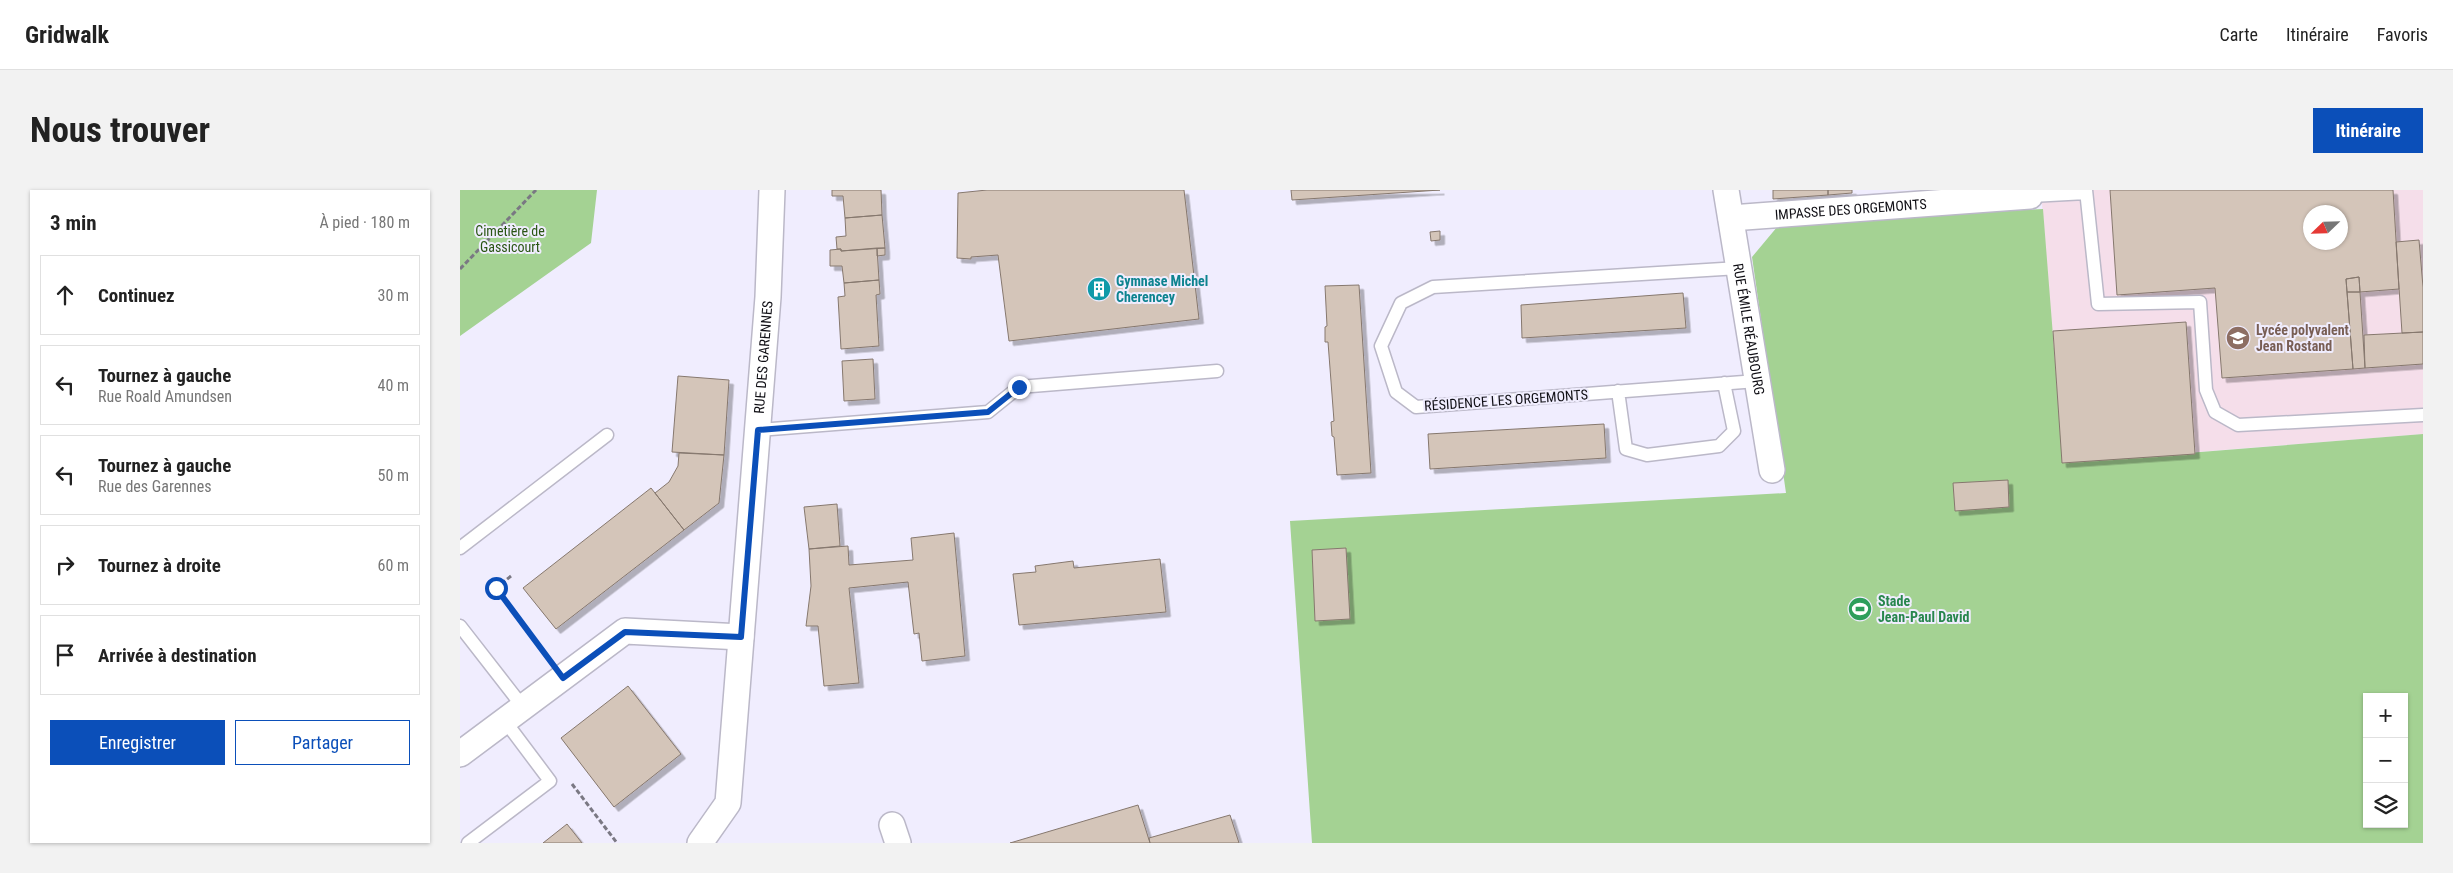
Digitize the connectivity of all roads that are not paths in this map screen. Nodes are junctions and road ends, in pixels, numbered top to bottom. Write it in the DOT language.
graph roads {
  1 [pos="772,190"];
  2 [pos="1726,190"];
  3 [pos="2086,192"];
  4 [pos="2030,196"];
  5 [pos="1731,218"];
  6 [pos="1739,268"];
  7 [pos="1217,371"];
  8 [pos="1757,381"];
  9 [pos="1724,383"];
  10 [pos="1618,391"];
  11 [pos="2423,415"];
  12 [pos="758,430"];
  13 [pos="607,435"];
  14 [pos="1772,470"];
  15 [pos="460,548"];
  16 [pos="460,626"];
  17 [pos="741,637"];
  18 [pos="514,714"];
  19 [pos="460,754"];
  20 [pos="468,843"];
  21 [pos="700,843"];
  1 -- 12 [label="street, RUE DES GARENNES"];
  2 -- 5 [label="street, RUE ÉMILE RÉAUBOURG"];
  3 -- 4 [label="lane"];
  3 -- 11 [label="lane"];
  4 -- 5 [label="street, IMPASSE DES ORGEMONTS"];
  5 -- 6 [label="street, RUE ÉMILE RÉAUBOURG"];
  6 -- 8 [label="street, RUE ÉMILE RÉAUBOURG"];
  6 -- 10 [label="lane, RÉSIDENCE LES ORGEMONTS"];
  7 -- 12 [label="lane"];
  8 -- 9 [label="lane, RÉSIDENCE LES ORGEMONTS"];
  8 -- 14 [label="street, RUE ÉMILE RÉAUBOURG"];
  9 -- 10 [label="lane, RÉSIDENCE LES ORGEMONTS"];
  9 -- 10 [label="lane"];
  12 -- 17 [label="street, RUE DES GARENNES"];
  13 -- 15 [label="lane"];
  16 -- 18 [label="lane"];
  17 -- 18 [label="street"];
  17 -- 21 [label="street, RUE DES GARENNES"];
  18 -- 19 [label="street"];
  18 -- 20 [label="lane"];
}
